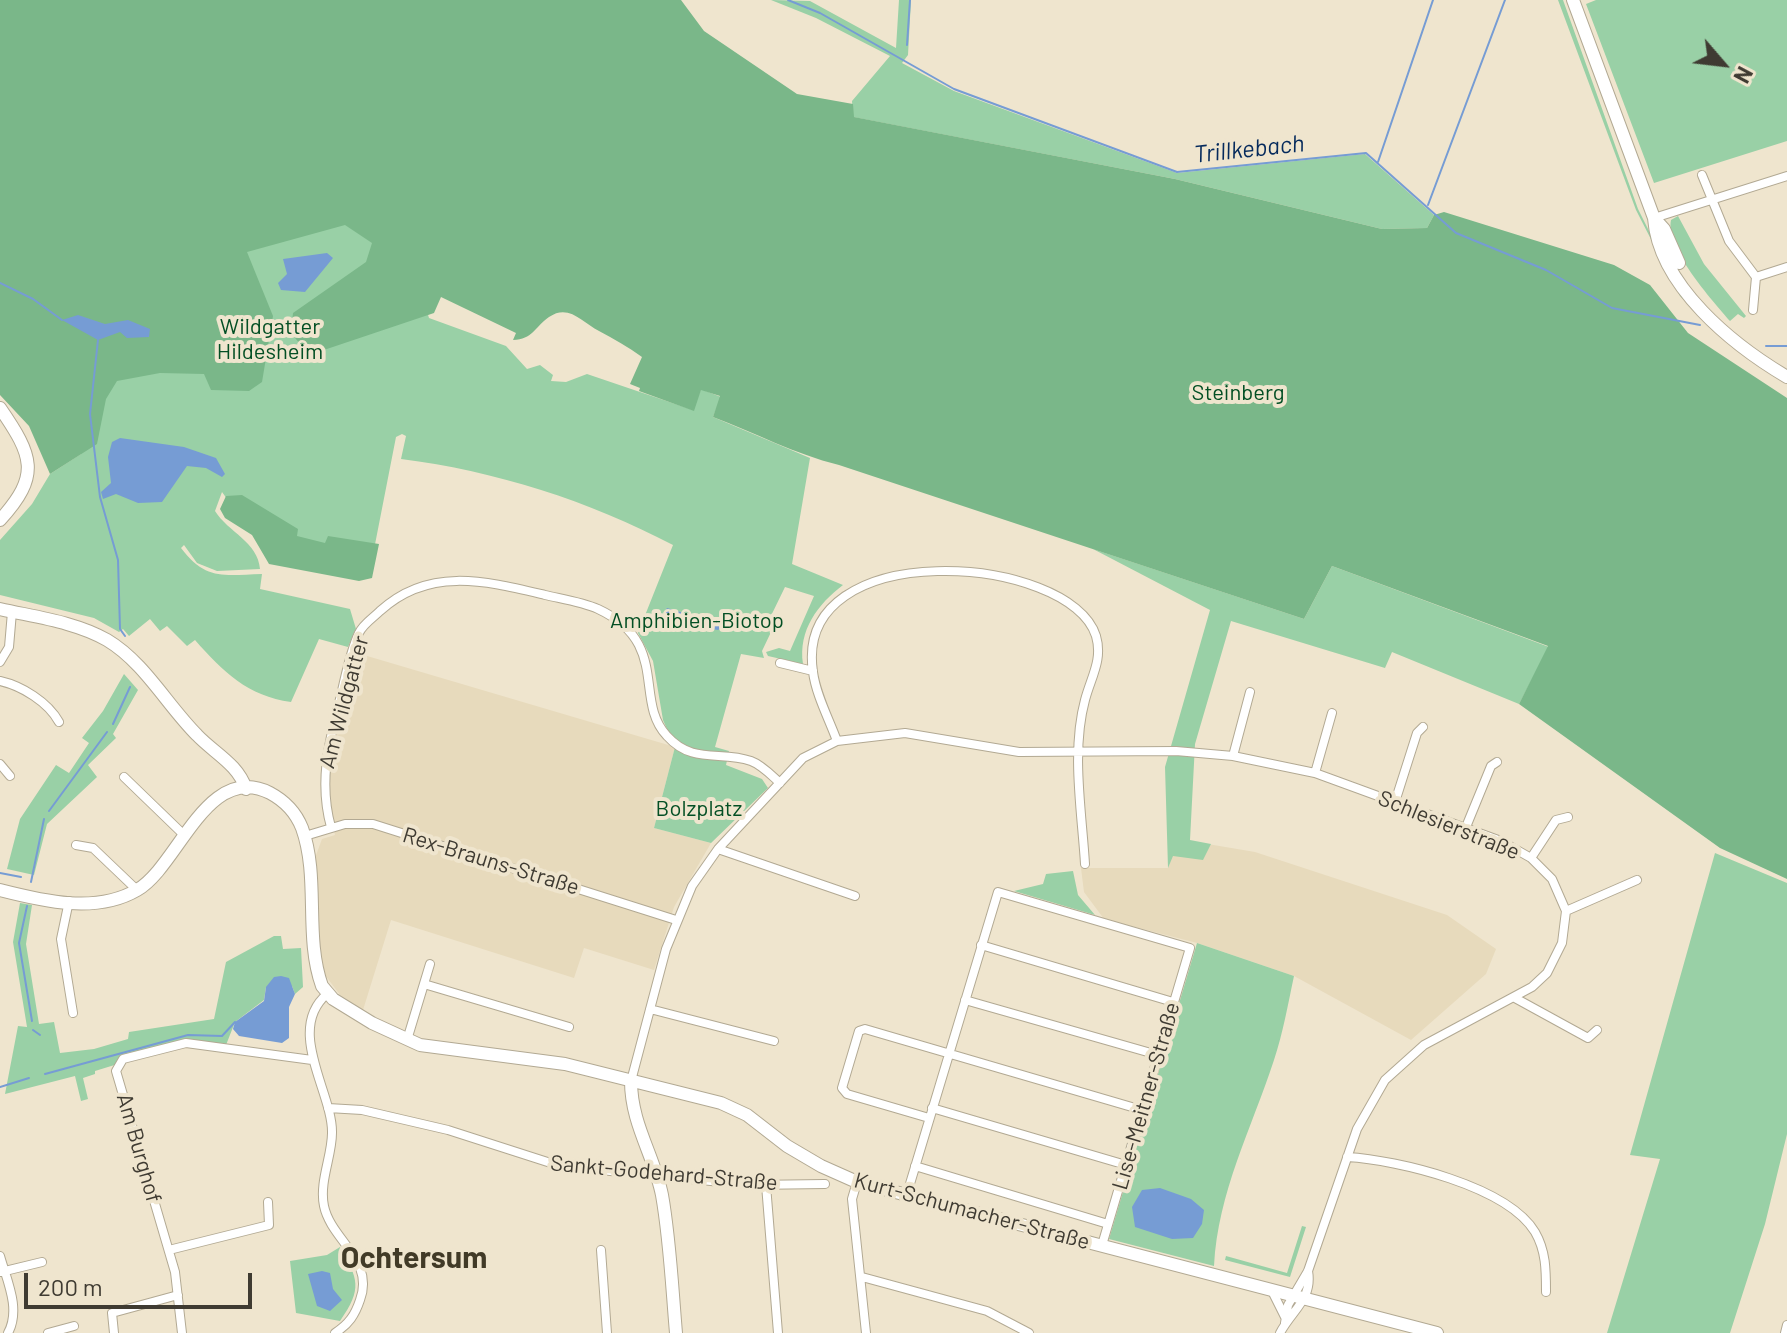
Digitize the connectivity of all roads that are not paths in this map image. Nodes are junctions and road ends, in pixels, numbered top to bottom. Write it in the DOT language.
graph roads {
  1 [pos="1573,0"];
  2 [pos="1702,175"];
  3 [pos="1787,176"];
  4 [pos="1711,198"];
  5 [pos="1654,218"];
  6 [pos="1787,267"];
  7 [pos="1756,277"];
  8 [pos="1753,310"];
  9 [pos="1787,377"];
  10 [pos="0,408"];
  11 [pos="0,520"];
  12 [pos="6,610"];
  13 [pos="0,662"];
  14 [pos="780,663"];
  15 [pos="813,671"];
  16 [pos="0,681"];
  17 [pos="1250,692"];
  18 [pos="1332,713"];
  19 [pos="59,722"];
  20 [pos="1423,727"];
  21 [pos="837,741"];
  22 [pos="1080,753"];
  23 [pos="1233,756"];
  24 [pos="1497,762"];
  25 [pos="0,764"];
  26 [pos="1315,773"];
  27 [pos="10,776"];
  28 [pos="124,777"];
  29 [pos="780,783"];
  30 [pos="246,789"];
  31 [pos="1395,802"];
  32 [pos="1568,817"];
  33 [pos="331,827"];
  34 [pos="1466,827"];
  35 [pos="184,835"];
  36 [pos="305,836"];
  37 [pos="76,845"];
  38 [pos="718,849"];
  39 [pos="1531,858"];
  40 [pos="1085,864"];
  41 [pos="1637,880"];
  42 [pos="0,884"];
  43 [pos="0,890"];
  44 [pos="137,890"];
  45 [pos="855,896"];
  46 [pos="69,901"];
  47 [pos="1566,911"];
  48 [pos="676,920"];
  49 [pos="981,945"];
  50 [pos="430,964"];
  51 [pos="424,984"];
  52 [pos="327,994"];
  53 [pos="1515,998"];
  54 [pos="965,1000"];
  55 [pos="1173,1002"];
  56 [pos="650,1009"];
  57 [pos="73,1013"];
  58 [pos="569,1027"];
  59 [pos="1597,1030"];
  60 [pos="407,1040"];
  61 [pos="774,1041"];
  62 [pos="949,1054"];
  63 [pos="1158,1055"];
  64 [pos="312,1060"];
  65 [pos="631,1081"];
  66 [pos="328,1108"];
  67 [pos="932,1108"];
  68 [pos="1142,1110"];
  69 [pos="929,1118"];
  70 [pos="1347,1157"];
  71 [pos="1126,1165"];
  72 [pos="915,1166"];
  73 [pos="817,1174"];
  74 [pos="656,1176"];
  75 [pos="857,1182"];
  76 [pos="766,1185"];
  77 [pos="906,1197"];
  78 [pos="268,1202"];
  79 [pos="1108,1224"];
  80 [pos="1102,1245"];
  81 [pos="169,1250"];
  82 [pos="601,1250"];
  83 [pos="0,1256"];
  84 [pos="42,1262"];
  85 [pos="2,1272"];
  86 [pos="862,1277"];
  87 [pos="1271,1289"];
  88 [pos="1546,1292"];
  89 [pos="178,1295"];
  90 [pos="1300,1296"];
  91 [pos="1285,1321"];
  92 [pos="1787,1325"];
  93 [pos="74,1326"];
  94 [pos="350,1329"];
  95 [pos="10,1330"];
  96 [pos="21,1333"];
  97 [pos="48,1333"];
  98 [pos="114,1333"];
  99 [pos="182,1333"];
  100 [pos="335,1333"];
  101 [pos="607,1333"];
  102 [pos="676,1333"];
  103 [pos="778,1333"];
  104 [pos="866,1333"];
  105 [pos="1029,1333"];
  106 [pos="1280,1333"];
  107 [pos="1437,1333"];
  108 [pos="1785,1333"];
  1 -- 5 [label="main road"];
  2 -- 4 [label="street"];
  3 -- 4 [label="street"];
  4 -- 5 [label="street"];
  4 -- 7 [label="street"];
  5 -- 9 [label="main road"];
  6 -- 7 [label="street"];
  7 -- 8 [label="street"];
  10 -- 11 [label="main road"];
  12 -- 13 [label="street"];
  12 -- 30 [label="main road"];
  14 -- 15 [label="street"];
  15 -- 21 [label="street"];
  15 -- 22 [label="street"];
  16 -- 19 [label="street"];
  17 -- 23 [label="street"];
  18 -- 26 [label="street"];
  20 -- 31 [label="street"];
  21 -- 22 [label="street, Schlesierstraße"];
  21 -- 29 [label="street"];
  22 -- 23 [label="street, Schlesierstraße"];
  22 -- 40 [label="street"];
  23 -- 26 [label="street, Schlesierstraße"];
  24 -- 34 [label="street"];
  25 -- 27 [label="street"];
  26 -- 31 [label="street, Schlesierstraße"];
  28 -- 35 [label="street"];
  29 -- 33 [label="street, Am Wildgatter"];
  29 -- 38 [label="street"];
  30 -- 35 [label="main road"];
  30 -- 36 [label="main road"];
  31 -- 34 [label="street, Schlesierstraße"];
  32 -- 39 [label="street"];
  33 -- 36 [label="street, Rex-Brauns-Straße"];
  33 -- 48 [label="street, Rex-Brauns-Straße"];
  34 -- 39 [label="street, Schlesierstraße"];
  35 -- 44 [label="main road"];
  36 -- 52 [label="main road"];
  37 -- 44 [label="street"];
  38 -- 45 [label="street"];
  38 -- 48 [label="street"];
  39 -- 47 [label="street, Schlesierstraße"];
  41 -- 47 [label="street"];
  42 -- 46 [label="main road"];
  43 -- 46 [label="main road"];
  44 -- 46 [label="main road"];
  46 -- 57 [label="street"];
  47 -- 53 [label="street"];
  48 -- 56 [label="street"];
  49 -- 54 [label="street"];
  49 -- 55 [label="street"];
  49 -- 55 [label="street, Lise-Meitner-Straße"];
  50 -- 51 [label="street"];
  51 -- 58 [label="street"];
  51 -- 60 [label="street"];
  52 -- 60 [label="main road, Kurt-Schumacher-Straße"];
  52 -- 64 [label="street"];
  53 -- 59 [label="street"];
  53 -- 70 [label="street"];
  54 -- 62 [label="street"];
  54 -- 63 [label="street"];
  55 -- 63 [label="street, Lise-Meitner-Straße"];
  56 -- 61 [label="street"];
  56 -- 65 [label="street"];
  60 -- 65 [label="main road, Kurt-Schumacher-Straße"];
  62 -- 67 [label="street"];
  62 -- 68 [label="street"];
  62 -- 69 [label="street"];
  63 -- 68 [label="street, Lise-Meitner-Straße"];
  64 -- 66 [label="street"];
  64 -- 81 [label="street, Am Burghof"];
  65 -- 74 [label="main road"];
  65 -- 75 [label="main road, Kurt-Schumacher-Straße"];
  66 -- 74 [label="street, Sankt-Godehard-Straße"];
  66 -- 94 [label="street"];
  67 -- 69 [label="street"];
  67 -- 71 [label="street"];
  68 -- 71 [label="street, Lise-Meitner-Straße"];
  69 -- 72 [label="street"];
  70 -- 88 [label="street"];
  70 -- 90 [label="street"];
  71 -- 79 [label="street, Lise-Meitner-Straße"];
  72 -- 77 [label="street"];
  72 -- 79 [label="street"];
  73 -- 76 [label="street, Sankt-Godehard-Straße"];
  74 -- 76 [label="street, Sankt-Godehard-Straße"];
  74 -- 102 [label="main road"];
  75 -- 77 [label="main road, Kurt-Schumacher-Straße"];
  75 -- 86 [label="street"];
  76 -- 103 [label="street"];
  77 -- 80 [label="main road, Kurt-Schumacher-Straße"];
  78 -- 81 [label="street"];
  79 -- 80 [label="street, Lise-Meitner-Straße"];
  80 -- 87 [label="main road, Kurt-Schumacher-Straße"];
  81 -- 89 [label="street, Am Burghof"];
  82 -- 101 [label="street"];
  83 -- 85 [label="street"];
  84 -- 85 [label="street"];
  85 -- 95 [label="street"];
  86 -- 104 [label="street"];
  86 -- 105 [label="street"];
  87 -- 90 [label="main road, Kurt-Schumacher-Straße"];
  87 -- 91 [label="street"];
  89 -- 98 [label="street"];
  89 -- 99 [label="street, Am Burghof"];
  90 -- 91 [label="street"];
  90 -- 107 [label="main road, Kurt-Schumacher-Straße"];
  91 -- 106 [label="street"];
  92 -- 108 [label="street"];
  93 -- 97 [label="street"];
  94 -- 100 [label="street"];
  95 -- 96 [label="street"];
}
